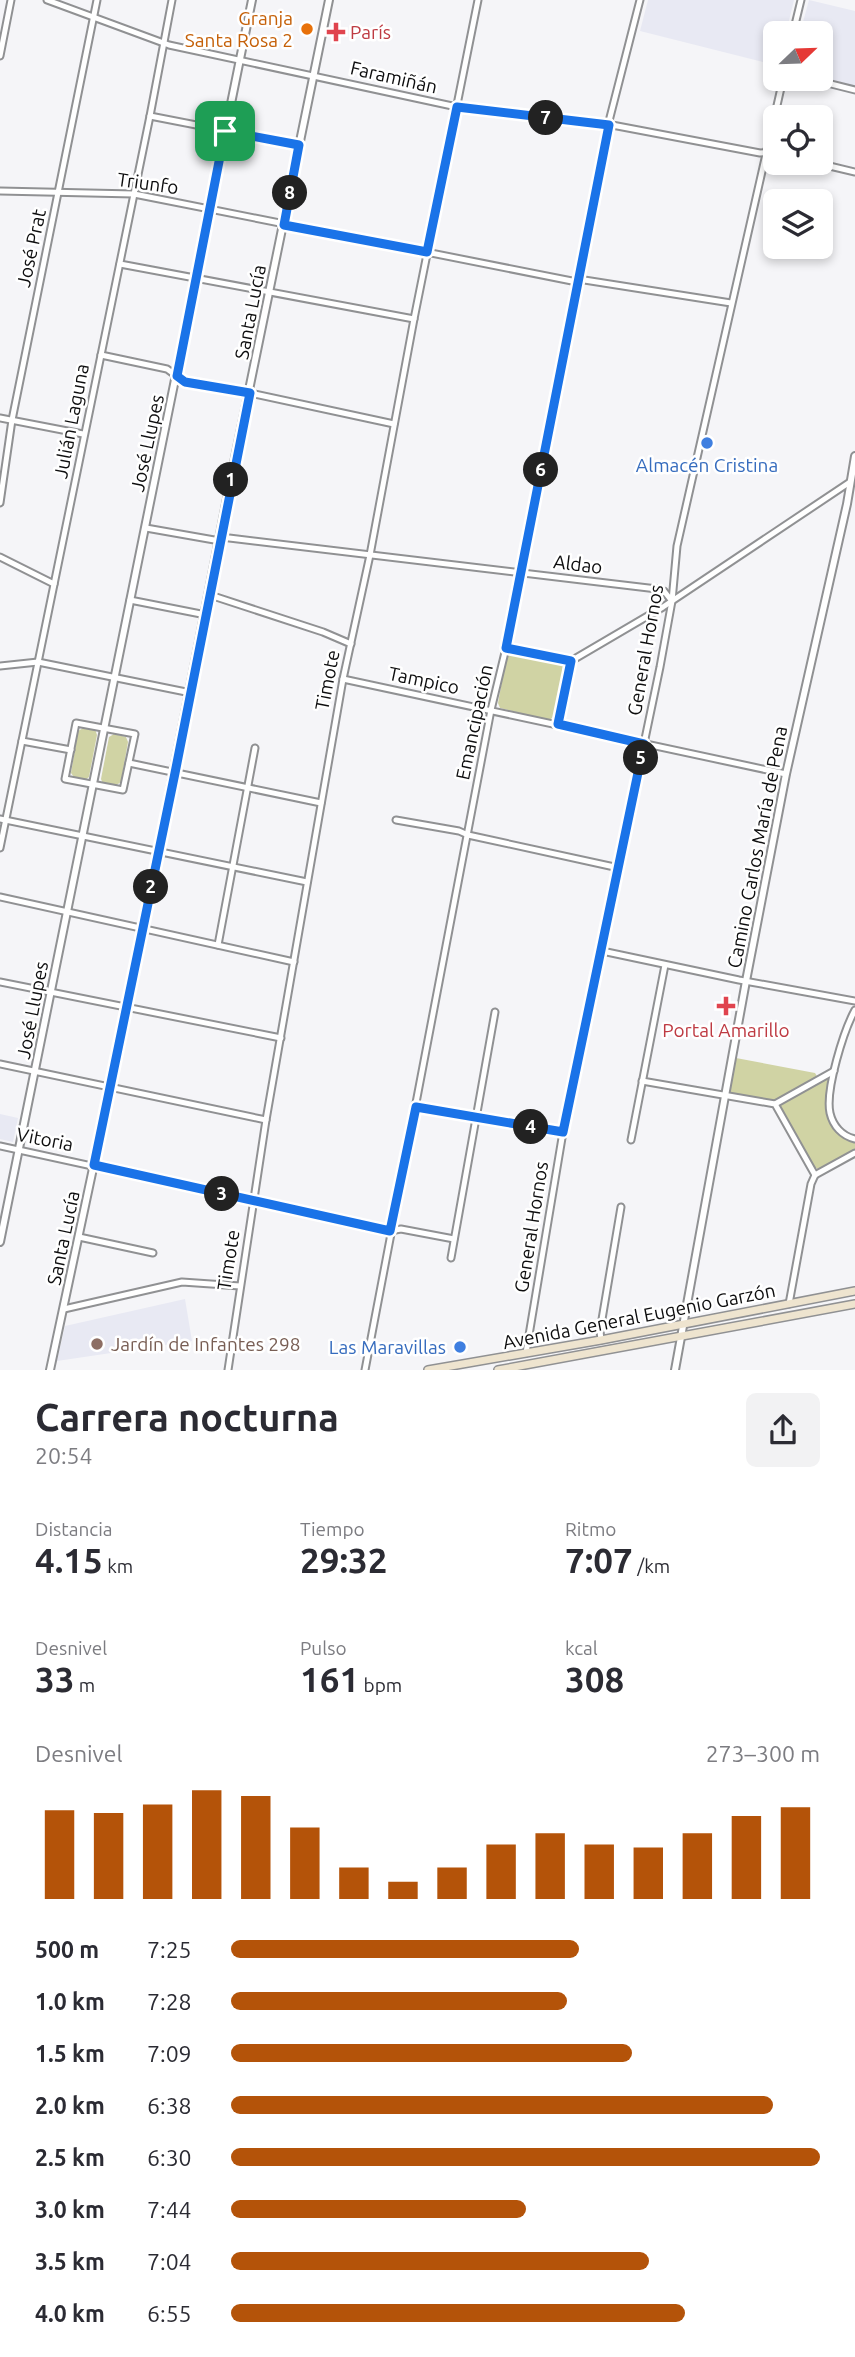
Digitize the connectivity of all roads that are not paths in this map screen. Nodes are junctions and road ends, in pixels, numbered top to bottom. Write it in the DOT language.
graph roads {
  1 [pos="11,0"];
  2 [pos="47,0"];
  3 [pos="97,0"];
  4 [pos="172,0"];
  5 [pos="252,0"];
  6 [pos="329,0"];
  7 [pos="478,0"];
  8 [pos="640,0"];
  9 [pos="801,0"];
  10 [pos="93,17"];
  11 [pos="796,21"];
  12 [pos="163,43"];
  13 [pos="0,56"];
  14 [pos="239,60"];
  15 [pos="313,75"];
  16 [pos="833,84"];
  17 [pos="855,89"];
  18 [pos="457,107"];
  19 [pos="150,116"];
  20 [pos="609,125"];
  21 [pos="225,131"];
  22 [pos="299,145"];
  23 [pos="763,152"];
  24 [pos="763,164"];
  25 [pos="833,167"];
  26 [pos="855,172"];
  27 [pos="0,191"];
  28 [pos="59,192"];
  29 [pos="134,194"];
  30 [pos="209,209"];
  31 [pos="284,225"];
  32 [pos="427,252"];
  33 [pos="120,264"];
  34 [pos="196,278"];
  35 [pos="578,281"];
  36 [pos="270,291"];
  37 [pos="730,303"];
  38 [pos="414,318"];
  39 [pos="101,355"];
  40 [pos="177,376"];
  41 [pos="250,393"];
  42 [pos="0,418"];
  43 [pos="12,420"];
  44 [pos="394,424"];
  45 [pos="83,434"];
  46 [pos="855,456"];
  47 [pos="850,482"];
  48 [pos="0,503"];
  49 [pos="146,528"];
  50 [pos="220,539"];
  51 [pos="370,555"];
  52 [pos="0,557"];
  53 [pos="520,573"];
  54 [pos="54,584"];
  55 [pos="210,595"];
  56 [pos="130,600"];
  57 [pos="672,601"];
  58 [pos="206,615"];
  59 [pos="351,644"];
  60 [pos="506,648"];
  61 [pos="571,661"];
  62 [pos="38,662"];
  63 [pos="0,666"];
  64 [pos="116,678"];
  65 [pos="343,679"];
  66 [pos="191,693"];
  67 [pos="491,710"];
  68 [pos="558,724"];
  69 [pos="105,728"];
  70 [pos="22,741"];
  71 [pos="644,744"];
  72 [pos="255,748"];
  73 [pos="71,750"];
  74 [pos="129,763"];
  75 [pos="175,773"];
  76 [pos="786,774"];
  77 [pos="93,784"];
  78 [pos="248,790"];
  79 [pos="321,803"];
  80 [pos="3,819"];
  81 [pos="396,820"];
  82 [pos="83,835"];
  83 [pos="467,835"];
  84 [pos="0,848"];
  85 [pos="158,851"];
  86 [pos="233,866"];
  87 [pos="619,868"];
  88 [pos="307,882"];
  89 [pos="0,897"];
  90 [pos="68,911"];
  91 [pos="142,930"];
  92 [pos="218,945"];
  93 [pos="601,951"];
  94 [pos="294,962"];
  95 [pos="665,965"];
  96 [pos="746,981"];
  97 [pos="0,982"];
  98 [pos="52,993"];
  99 [pos="855,1001"];
  100 [pos="127,1009"];
  101 [pos="855,1010"];
  102 [pos="495,1012"];
  103 [pos="281,1038"];
  104 [pos="0,1063"];
  105 [pos="36,1071"];
  106 [pos="834,1071"];
  107 [pos="642,1081"];
  108 [pos="110,1087"];
  109 [pos="726,1095"];
  110 [pos="775,1104"];
  111 [pos="416,1107"];
  112 [pos="476,1118"];
  113 [pos="266,1120"];
  114 [pos="563,1132"];
  115 [pos="855,1139"];
  116 [pos="631,1140"];
  117 [pos="0,1146"];
  118 [pos="20,1150"];
  119 [pos="855,1153"];
  120 [pos="94,1165"];
  121 [pos="815,1175"];
  122 [pos="254,1201"];
  123 [pos="621,1208"];
  124 [pos="390,1231"];
  125 [pos="79,1237"];
  126 [pos="454,1239"];
  127 [pos="0,1242"];
  128 [pos="153,1252"];
  129 [pos="451,1258"];
  130 [pos="240,1286"];
  131 [pos="855,1291"];
  132 [pos="789,1304"];
  133 [pos="855,1304"];
  134 [pos="64,1309"];
  135 [pos="684,1323"];
  136 [pos="682,1337"];
  137 [pos="601,1340"];
  138 [pos="526,1353"];
  139 [pos="522,1368"];
  140 [pos="50,1370"];
  141 [pos="228,1370"];
  142 [pos="365,1370"];
  143 [pos="428,1370"];
  144 [pos="498,1370"];
  145 [pos="676,1370"];
  1 -- 13 [label="street"];
  2 -- 10 [label="street, Faramiñán"];
  3 -- 10 [label="street, José Prat"];
  4 -- 12 [label="street, Julián Laguna"];
  5 -- 14 [label="street, José Llupes"];
  6 -- 15 [label="street, Santa Lucía"];
  7 -- 18 [label="street, Timote"];
  8 -- 20 [label="street, Emancipación"];
  9 -- 11 [label="street"];
  10 -- 12 [label="street, Faramiñán"];
  10 -- 28 [label="street, José Prat"];
  12 -- 14 [label="street, Faramiñán"];
  12 -- 19 [label="street, Julián Laguna"];
  14 -- 15 [label="street, Faramiñán"];
  14 -- 21 [label="street, José Llupes"];
  15 -- 18 [label="street, Faramiñán"];
  15 -- 22 [label="street, Santa Lucía"];
  16 -- 17 [label="street"];
  18 -- 20 [label="street, Faramiñán"];
  18 -- 32 [label="street, Timote"];
  19 -- 21 [label="street"];
  19 -- 29 [label="street, Julián Laguna"];
  20 -- 23 [label="street, Faramiñán"];
  20 -- 35 [label="street, Emancipación"];
  21 -- 22 [label="street"];
  21 -- 30 [label="street, José Llupes"];
  22 -- 31 [label="street, Santa Lucía"];
  24 -- 37 [label="street, General Hornos"];
  25 -- 26 [label="street"];
  27 -- 28 [label="street, Triunfo"];
  28 -- 29 [label="street, Triunfo"];
  28 -- 43 [label="street, José Prat"];
  29 -- 30 [label="street, Triunfo"];
  29 -- 33 [label="street, Julián Laguna"];
  30 -- 31 [label="street, Triunfo"];
  30 -- 34 [label="street, José Llupes"];
  31 -- 32 [label="street, Triunfo"];
  31 -- 36 [label="street, Santa Lucía"];
  32 -- 35 [label="street, Triunfo"];
  32 -- 38 [label="street, Timote"];
  33 -- 34 [label="street"];
  33 -- 39 [label="street, Julián Laguna"];
  34 -- 36 [label="street"];
  34 -- 40 [label="street, José Llupes"];
  35 -- 37 [label="street, Triunfo"];
  35 -- 53 [label="street, Emancipación"];
  36 -- 38 [label="street"];
  36 -- 41 [label="street, Santa Lucía"];
  37 -- 57 [label="street, General Hornos"];
  38 -- 44 [label="street, Timote"];
  39 -- 40 [label="street"];
  39 -- 45 [label="street, Julián Laguna"];
  40 -- 41 [label="street"];
  40 -- 49 [label="street, José Llupes"];
  41 -- 44 [label="street"];
  41 -- 50 [label="street, Santa Lucía"];
  42 -- 43 [label="street"];
  43 -- 45 [label="street"];
  43 -- 48 [label="street, José Prat"];
  44 -- 51 [label="street, Timote"];
  45 -- 54 [label="street, Julián Laguna"];
  46 -- 47 [label="street, Camino Carlos María de Pena"];
  47 -- 57 [label="street"];
  47 -- 76 [label="street, Camino Carlos María de Pena"];
  49 -- 50 [label="street, Aldao"];
  49 -- 56 [label="street, José Llupes"];
  50 -- 51 [label="street, Aldao"];
  50 -- 55 [label="street, Santa Lucía"];
  51 -- 53 [label="street, Aldao"];
  51 -- 59 [label="street, Timote"];
  52 -- 54 [label="street"];
  53 -- 57 [label="street, Aldao"];
  53 -- 60 [label="street, Emancipación"];
  54 -- 62 [label="street, Julián Laguna"];
  55 -- 58 [label="street, Santa Lucía"];
  55 -- 59 [label="street"];
  56 -- 58 [label="street"];
  56 -- 64 [label="street, José Llupes"];
  57 -- 61 [label="street"];
  57 -- 71 [label="street, General Hornos"];
  58 -- 66 [label="street, Santa Lucía"];
  59 -- 65 [label="street, Timote"];
  60 -- 61 [label="street"];
  60 -- 67 [label="street, Emancipación"];
  61 -- 68 [label="street"];
  62 -- 63 [label="street"];
  62 -- 64 [label="street"];
  62 -- 70 [label="street, Julián Laguna"];
  64 -- 66 [label="street"];
  64 -- 69 [label="street, José Llupes"];
  65 -- 67 [label="street, Tampico"];
  65 -- 79 [label="street, Timote"];
  66 -- 75 [label="street, Santa Lucía"];
  67 -- 68 [label="street, Tampico"];
  67 -- 83 [label="street, Emancipación"];
  68 -- 71 [label="street, Tampico"];
  69 -- 73 [label="street"];
  69 -- 74 [label="street"];
  69 -- 77 [label="street, José Llupes"];
  70 -- 73 [label="street"];
  70 -- 80 [label="street, Julián Laguna"];
  71 -- 76 [label="street, Tampico"];
  71 -- 87 [label="street, General Hornos"];
  72 -- 78 [label="street"];
  73 -- 77 [label="street"];
  74 -- 75 [label="street"];
  74 -- 77 [label="street"];
  75 -- 78 [label="street"];
  75 -- 85 [label="street, Santa Lucía"];
  76 -- 96 [label="street, Camino Carlos María de Pena"];
  77 -- 82 [label="street, José Llupes"];
  78 -- 79 [label="street"];
  78 -- 86 [label="street"];
  79 -- 88 [label="street, Timote"];
  80 -- 82 [label="street"];
  80 -- 84 [label="street, Julián Laguna"];
  81 -- 83 [label="street"];
  82 -- 85 [label="street"];
  82 -- 90 [label="street, José Llupes"];
  83 -- 87 [label="street"];
  83 -- 111 [label="street, Emancipación"];
  85 -- 86 [label="street"];
  85 -- 91 [label="street, Santa Lucía"];
  86 -- 88 [label="street"];
  86 -- 92 [label="street"];
  87 -- 93 [label="street, General Hornos"];
  88 -- 94 [label="street, Timote"];
  89 -- 90 [label="street"];
  90 -- 91 [label="street"];
  90 -- 98 [label="street, José Llupes"];
  91 -- 92 [label="street"];
  91 -- 100 [label="street, Santa Lucía"];
  92 -- 94 [label="street"];
  93 -- 95 [label="street"];
  93 -- 114 [label="street, General Hornos"];
  94 -- 103 [label="street, Timote"];
  95 -- 96 [label="street"];
  95 -- 107 [label="street"];
  96 -- 99 [label="street"];
  96 -- 109 [label="street, Camino Carlos María de Pena"];
  97 -- 98 [label="street"];
  98 -- 100 [label="street"];
  98 -- 105 [label="street, José Llupes"];
  100 -- 103 [label="street"];
  100 -- 108 [label="street, Santa Lucía"];
  101 -- 106 [label="street"];
  102 -- 112 [label="street"];
  103 -- 113 [label="street, Timote"];
  104 -- 105 [label="street"];
  105 -- 108 [label="street"];
  105 -- 118 [label="street, José Llupes"];
  106 -- 110 [label="street"];
  106 -- 115 [label="street"];
  107 -- 109 [label="street"];
  107 -- 116 [label="street"];
  108 -- 113 [label="street"];
  108 -- 120 [label="street, Santa Lucía"];
  109 -- 110 [label="street"];
  109 -- 135 [label="street, Camino Carlos María de Pena"];
  110 -- 121 [label="street"];
  111 -- 112 [label="street"];
  111 -- 124 [label="street, Emancipación"];
  112 -- 114 [label="street"];
  112 -- 126 [label="street"];
  113 -- 122 [label="street, Timote"];
  114 -- 138 [label="street, General Hornos"];
  117 -- 118 [label="street, Vitoria"];
  118 -- 120 [label="street, Vitoria"];
  118 -- 127 [label="street, José Llupes"];
  119 -- 121 [label="street"];
  120 -- 122 [label="street, Vitoria"];
  120 -- 125 [label="street, Santa Lucía"];
  121 -- 132 [label="street"];
  122 -- 124 [label="street, Vitoria"];
  122 -- 130 [label="street, Timote"];
  123 -- 137 [label="street"];
  124 -- 126 [label="street, Vitoria"];
  124 -- 142 [label="street, Emancipación"];
  125 -- 128 [label="street"];
  125 -- 134 [label="street, Santa Lucía"];
  126 -- 129 [label="street"];
  130 -- 134 [label="street"];
  130 -- 141 [label="street, Timote"];
  131 -- 132 [label="main road, Avenida General Eugenio Garzón"];
  132 -- 135 [label="main road, Avenida General Eugenio Garzón"];
  133 -- 136 [label="main road, Avenida General Eugenio Garzón"];
  134 -- 140 [label="street, Santa Lucía"];
  135 -- 136 [label="street, Camino Carlos María de Pena"];
  135 -- 137 [label="main road, Avenida General Eugenio Garzón"];
  136 -- 139 [label="main road, Avenida General Eugenio Garzón"];
  136 -- 145 [label="street, Camino Carlos María de Pena"];
  137 -- 138 [label="main road, Avenida General Eugenio Garzón"];
  138 -- 143 [label="main road, Avenida General Eugenio Garzón"];
  139 -- 144 [label="main road, Avenida General Eugenio Garzón"];
}
